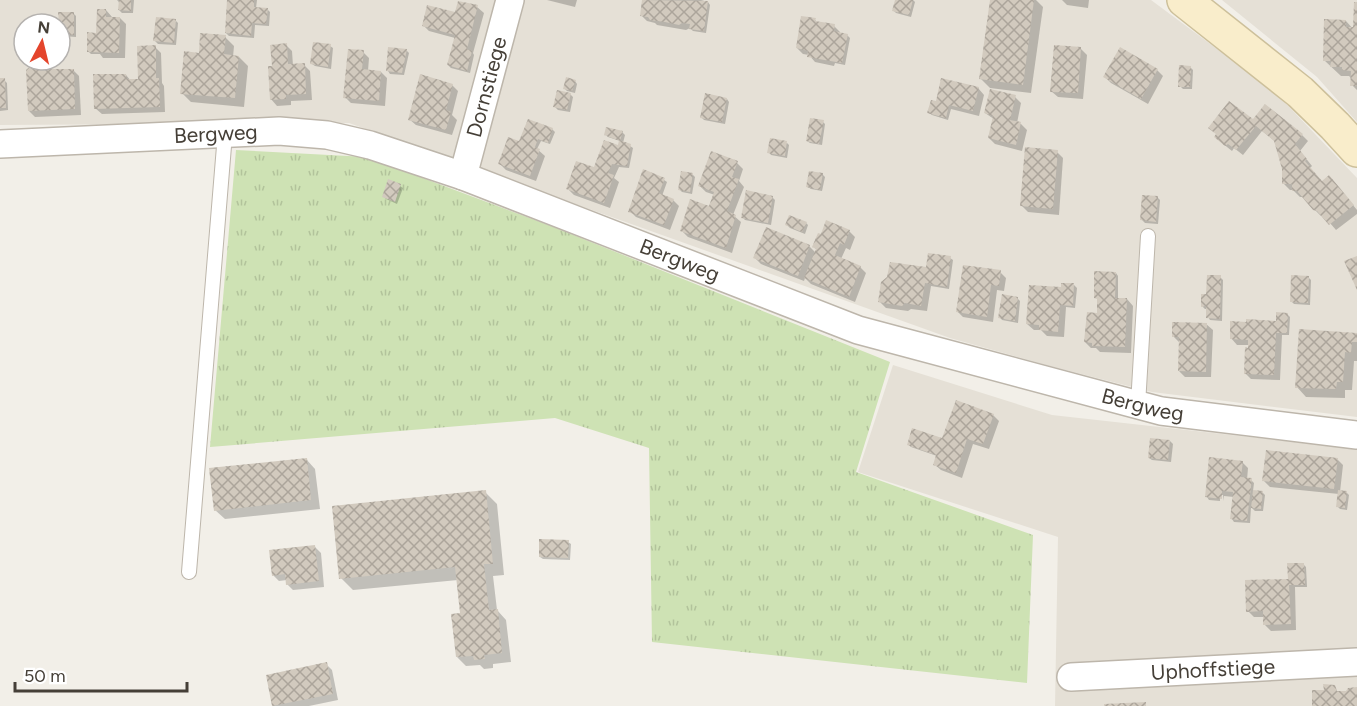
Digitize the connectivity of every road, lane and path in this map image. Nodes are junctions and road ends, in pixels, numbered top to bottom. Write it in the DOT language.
graph roads {
  1 [pos="510,0"];
  2 [pos="1184,0"];
  3 [pos="225,134"];
  4 [pos="0,144"];
  5 [pos="1357,150"];
  6 [pos="463,176"];
  7 [pos="1148,236"];
  8 [pos="1138,405"];
  9 [pos="1357,435"];
  10 [pos="189,572"];
  11 [pos="1357,662"];
  12 [pos="1071,677"];
  1 -- 6 [label="street, Dornstiege"];
  2 -- 5 [label="main road"];
  3 -- 4 [label="street, Bergweg"];
  3 -- 6 [label="street, Bergweg"];
  3 -- 10 [label="lane"];
  6 -- 8 [label="street, Bergweg"];
  7 -- 8 [label="lane"];
  8 -- 9 [label="street, Bergweg"];
  11 -- 12 [label="street, Uphoffstiege"];
}
